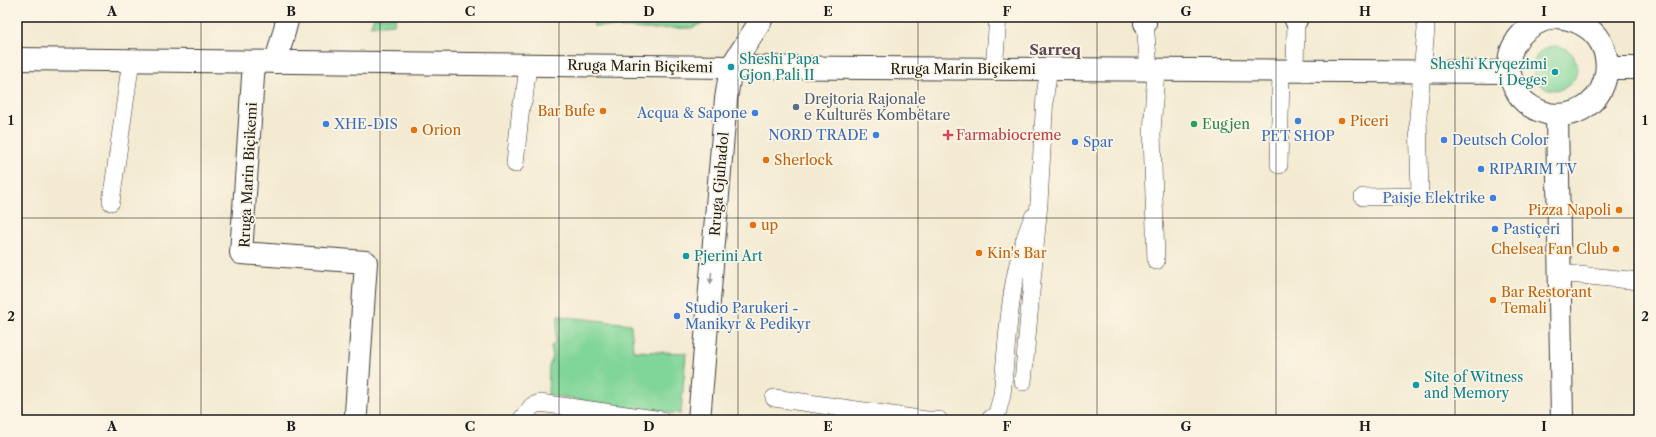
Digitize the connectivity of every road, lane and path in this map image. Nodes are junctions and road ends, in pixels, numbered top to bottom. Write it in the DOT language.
graph roads {
  1 [pos="288,17"];
  2 [pos="762,17"];
  3 [pos="998,17"];
  4 [pos="1425,17"];
  5 [pos="1555,17"];
  6 [pos="1295,18"];
  7 [pos="1145,20"];
  8 [pos="17,59"];
  9 [pos="132,60"];
  10 [pos="254,62"];
  11 [pos="276,62"];
  12 [pos="528,65"];
  13 [pos="731,67"];
  14 [pos="1607,68"];
  15 [pos="1639,68"];
  16 [pos="994,69"];
  17 [pos="1049,69"];
  18 [pos="1153,70"];
  19 [pos="1423,70"];
  20 [pos="1288,71"];
  21 [pos="1510,72"];
  22 [pos="1556,115"];
  23 [pos="515,164"];
  24 [pos="1279,165"];
  25 [pos="1363,197"];
  26 [pos="111,202"];
  27 [pos="1039,203"];
  28 [pos="1156,261"];
  29 [pos="1559,273"];
  30 [pos="1639,281"];
  31 [pos="1023,382"];
  32 [pos="774,398"];
  33 [pos="356,413"];
  34 [pos="521,420"];
  35 [pos="662,420"];
  36 [pos="699,420"];
  37 [pos="939,420"];
  38 [pos="989,420"];
  39 [pos="1562,420"];
  1 -- 11 [label="main road"];
  2 -- 13 [label="main road"];
  3 -- 16 [label="lane"];
  4 -- 19 [label="lane"];
  5 -- 14 [label="main road"];
  5 -- 21 [label="main road"];
  6 -- 20 [label="lane"];
  7 -- 18 [label="lane"];
  8 -- 9 [label="main road, Rruga Marin Biçikemi"];
  9 -- 10 [label="main road, Rruga Marin Biçikemi"];
  9 -- 26 [label="lane"];
  10 -- 11 [label="main road, Rruga Marin Biçikemi"];
  10 -- 33 [label="main road, Rruga Marin Biçikemi"];
  11 -- 12 [label="main road, Rruga Marin Biçikemi"];
  12 -- 13 [label="main road, Rruga Marin Biçikemi"];
  12 -- 23 [label="lane"];
  13 -- 16 [label="main road, Rruga Marin Biçikemi"];
  13 -- 36 [label="main road, Rruga Gjuhadol, one-way"];
  14 -- 15 [label="main road"];
  14 -- 22 [label="main road"];
  16 -- 17 [label="main road, Rruga Marin Biçikemi"];
  17 -- 18 [label="main road, Rruga Marin Biçikemi"];
  17 -- 27 [label="lane, Rruga Marin Biçikemi"];
  18 -- 20 [label="main road, Rruga Marin Biçikemi"];
  18 -- 28 [label="lane"];
  19 -- 20 [label="main road, Rruga Marin Biçikemi"];
  19 -- 21 [label="main road, Rruga Marin Biçikemi"];
  19 -- 25 [label="lane"];
  20 -- 24 [label="lane"];
  21 -- 22 [label="main road"];
  22 -- 29 [label="main road"];
  27 -- 31 [label="lane, Rruga Marin Biçikemi"];
  27 -- 38 [label="lane"];
  29 -- 30 [label="lane"];
  29 -- 39 [label="main road"];
  32 -- 37 [label="lane"];
  34 -- 35 [label="lane"];
}
